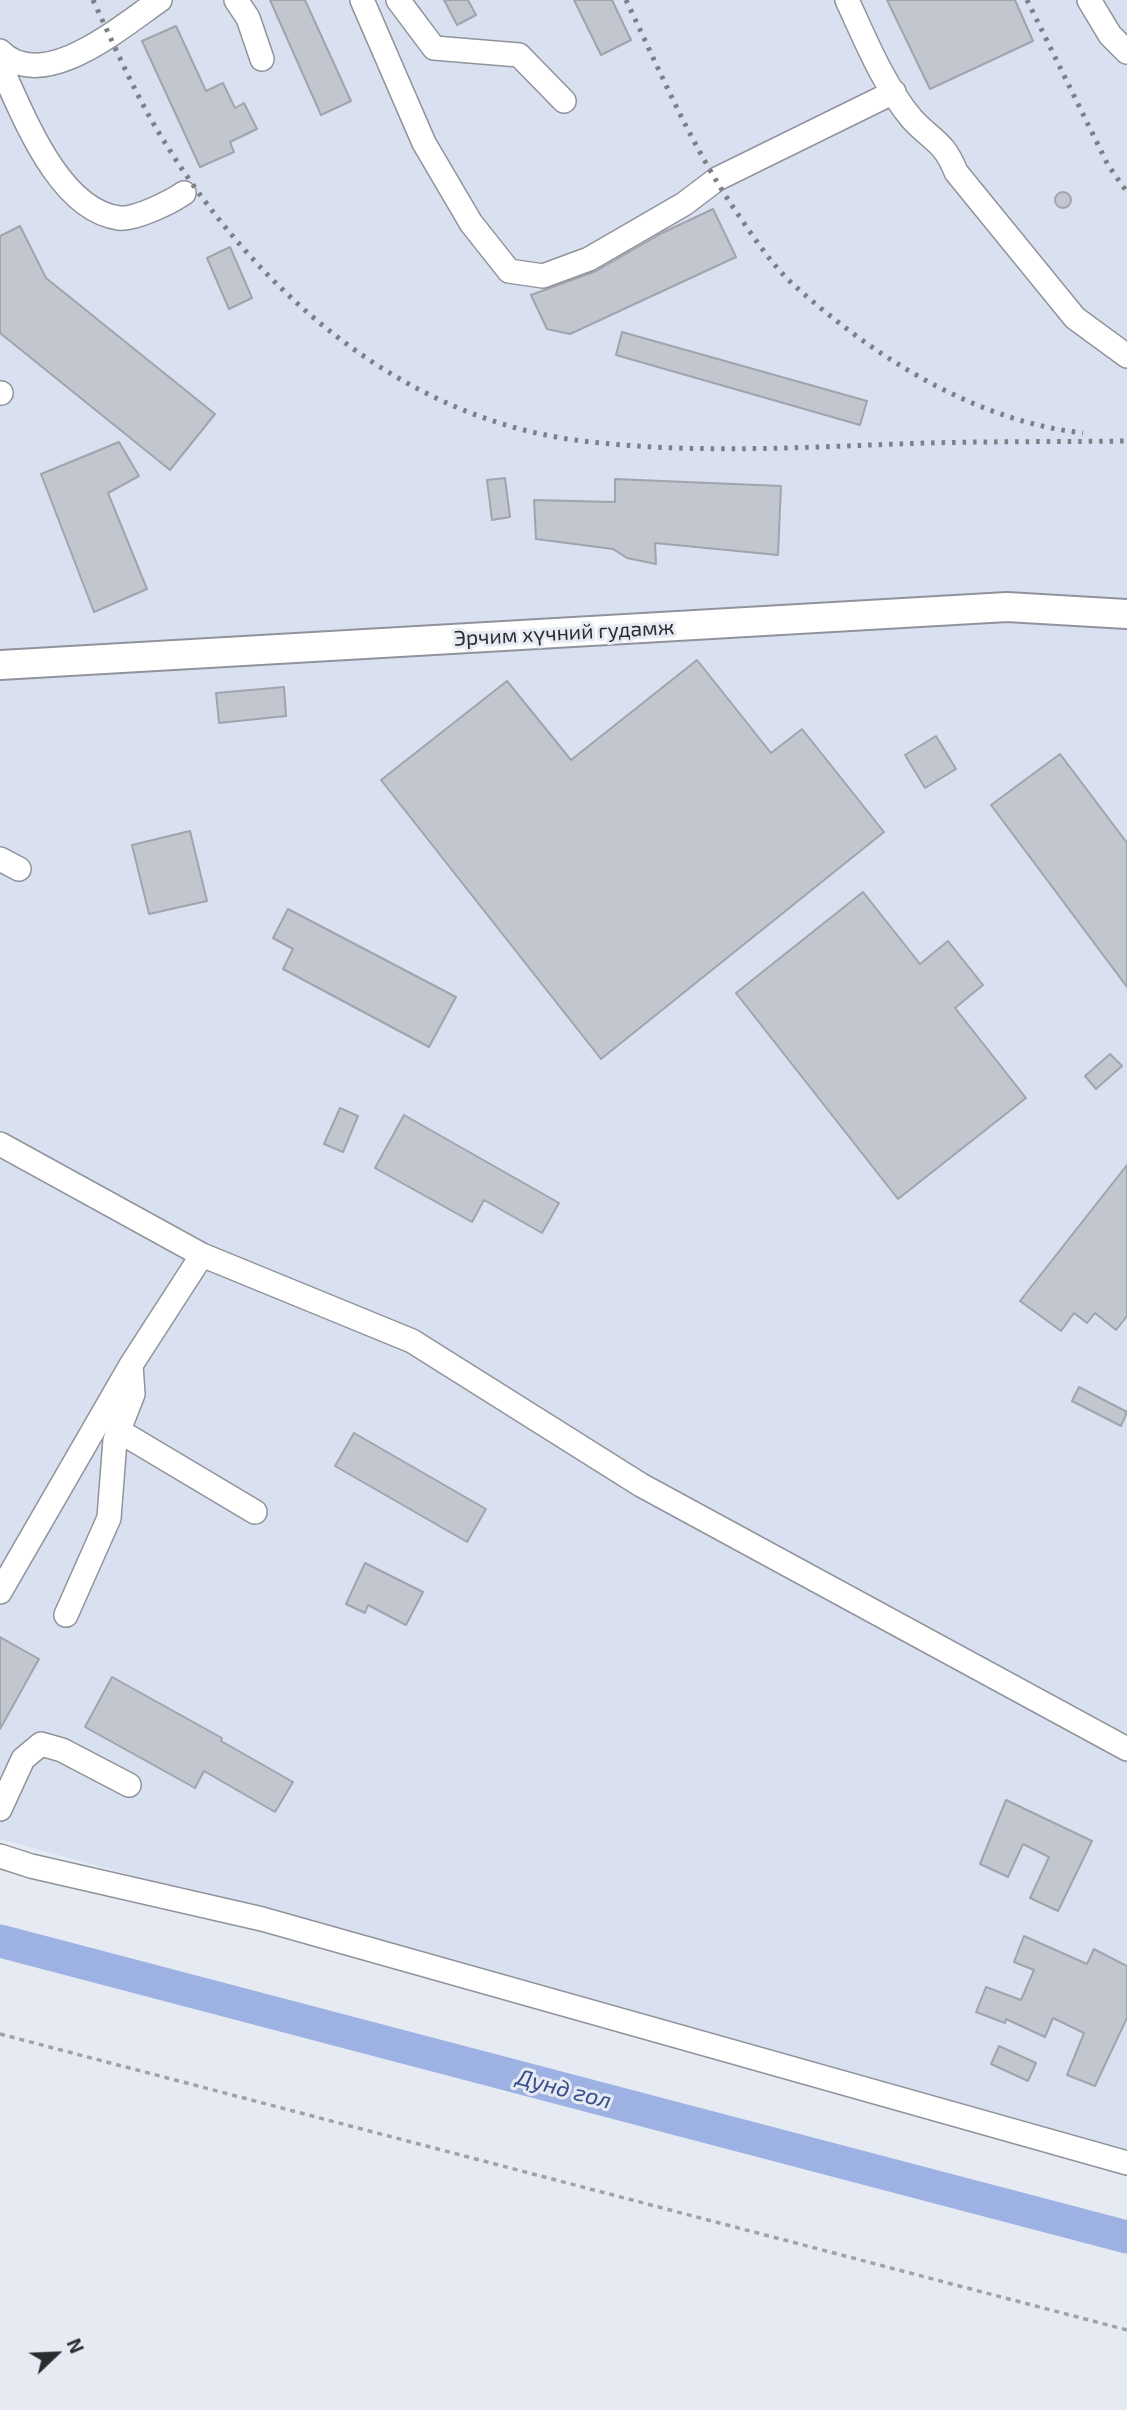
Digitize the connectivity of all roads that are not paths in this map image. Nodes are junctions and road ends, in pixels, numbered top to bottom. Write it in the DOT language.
graph roads {
  1 [pos="160,0"];
  2 [pos="236,0"];
  3 [pos="362,0"];
  4 [pos="398,0"];
  5 [pos="847,0"];
  6 [pos="1089,0"];
  7 [pos="0,51"];
  8 [pos="1127,52"];
  9 [pos="262,59"];
  10 [pos="0,65"];
  11 [pos="5,88"];
  12 [pos="894,92"];
  13 [pos="564,101"];
  14 [pos="184,193"];
  15 [pos="1127,356"];
  16 [pos="1127,614"];
  17 [pos="0,665"];
  18 [pos="0,1144"];
  19 [pos="202,1255"];
  20 [pos="131,1365"];
  21 [pos="119,1431"];
  22 [pos="256,1512"];
  23 [pos="0,1592"];
  24 [pos="66,1615"];
  25 [pos="1127,1749"];
  26 [pos="129,1785"];
  27 [pos="0,1809"];
  28 [pos="0,1856"];
  29 [pos="1127,2164"];
  1 -- 7 [label="street"];
  2 -- 9 [label="street"];
  3 -- 12 [label="street"];
  4 -- 13 [label="street"];
  5 -- 12 [label="street"];
  6 -- 8 [label="street"];
  10 -- 11 [label="street"];
  11 -- 14 [label="street"];
  12 -- 15 [label="street"];
  16 -- 17 [label="main road, Эрчим хүчний гудамж"];
  18 -- 19 [label="street"];
  19 -- 20 [label="street"];
  19 -- 25 [label="street"];
  20 -- 21 [label="street"];
  20 -- 23 [label="street"];
  21 -- 22 [label="street"];
  21 -- 24 [label="street"];
  26 -- 27 [label="street"];
  28 -- 29 [label="street"];
}
